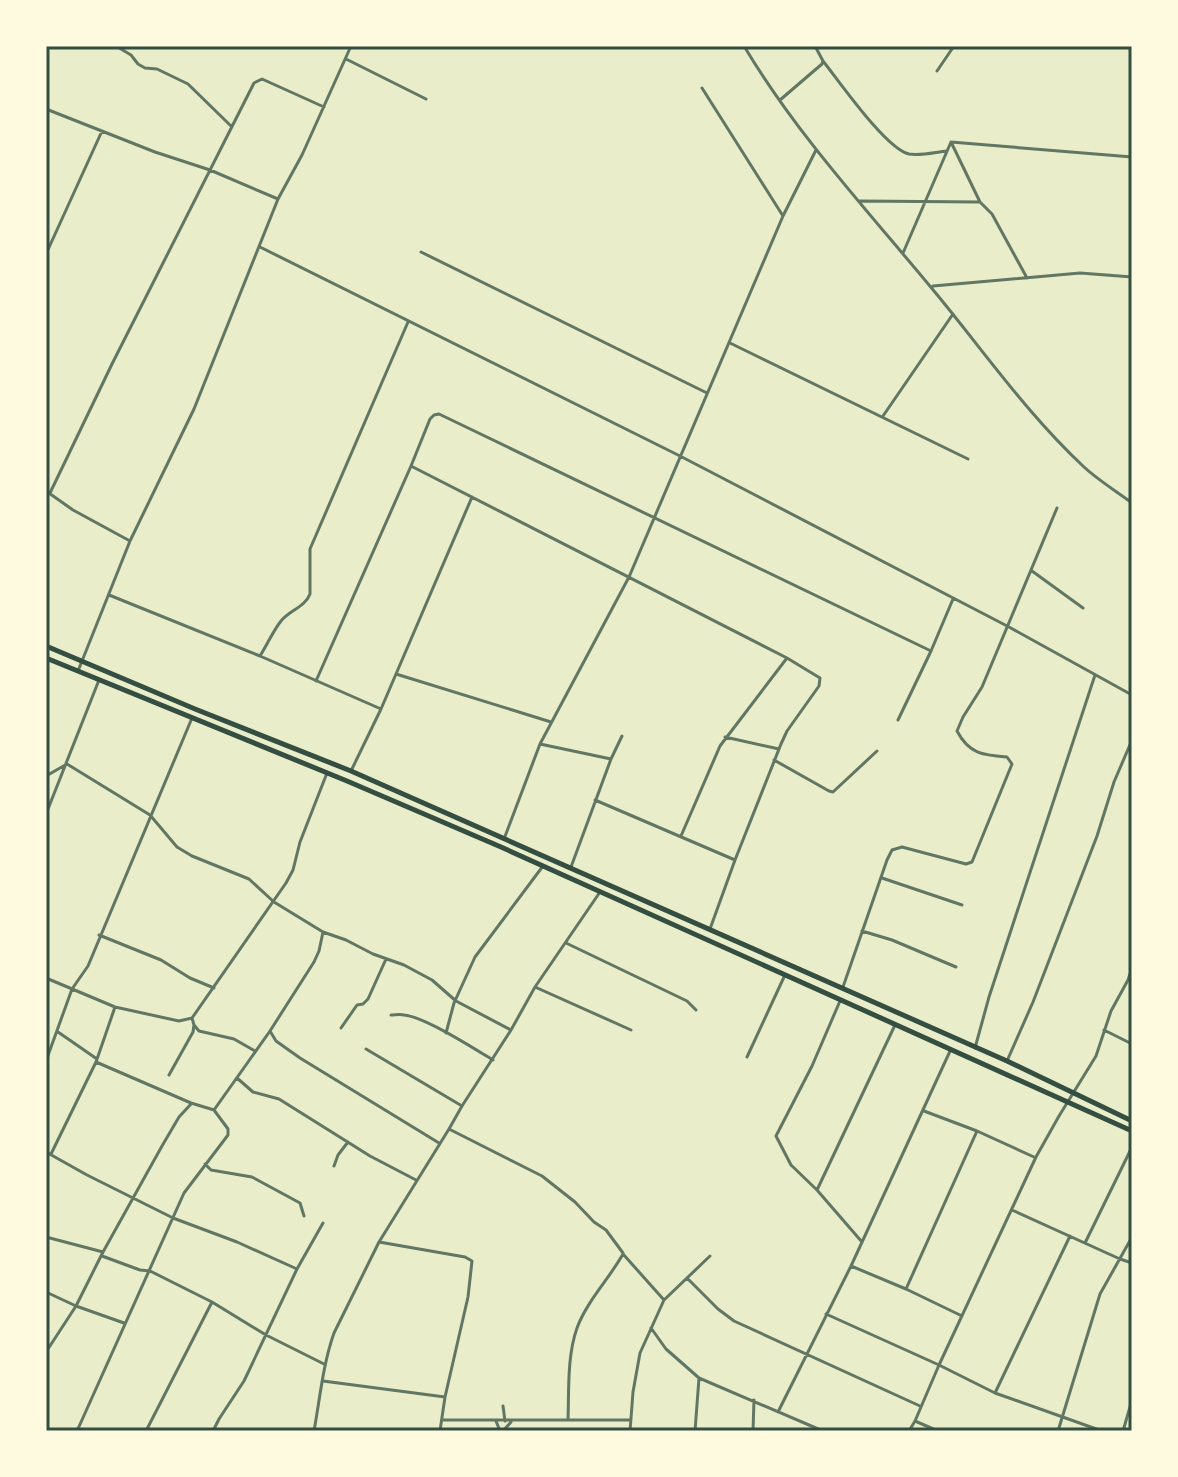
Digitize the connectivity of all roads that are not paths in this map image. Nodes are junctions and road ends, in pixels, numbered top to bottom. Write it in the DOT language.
graph roads {
  1 [pos="116,46"];
  2 [pos="351,46"];
  3 [pos="744,46"];
  4 [pos="815,46"];
  5 [pos="954,46"];
  6 [pos="346,59"];
  7 [pos="823,61"];
  8 [pos="937,71"];
  9 [pos="702,88"];
  10 [pos="426,99"];
  11 [pos="780,100"];
  12 [pos="324,107"];
  13 [pos="46,109"];
  14 [pos="231,126"];
  15 [pos="102,131"];
  16 [pos="951,142"];
  17 [pos="816,150"];
  18 [pos="947,151"];
  19 [pos="1132,157"];
  20 [pos="210,170"];
  21 [pos="278,199"];
  22 [pos="926,200"];
  23 [pos="859,201"];
  24 [pos="980,202"];
  25 [pos="783,216"];
  26 [pos="260,247"];
  27 [pos="421,252"];
  28 [pos="46,254"];
  29 [pos="903,254"];
  30 [pos="1132,277"];
  31 [pos="1027,278"];
  32 [pos="931,287"];
  33 [pos="953,314"];
  34 [pos="408,322"];
  35 [pos="730,343"];
  36 [pos="707,393"];
  37 [pos="882,417"];
  38 [pos="680,456"];
  39 [pos="968,459"];
  40 [pos="411,466"];
  41 [pos="48,492"];
  42 [pos="472,497"];
  43 [pos="1132,503"];
  44 [pos="1057,508"];
  45 [pos="654,518"];
  46 [pos="130,541"];
  47 [pos="1032,571"];
  48 [pos="629,577"];
  49 [pos="109,595"];
  50 [pos="953,599"];
  51 [pos="1083,608"];
  52 [pos="1009,627"];
  53 [pos="46,646"];
  54 [pos="931,651"];
  55 [pos="260,656"];
  56 [pos="46,658"];
  57 [pos="787,658"];
  58 [pos="83,660"];
  59 [pos="78,671"];
  60 [pos="396,674"];
  61 [pos="1095,675"];
  62 [pos="99,680"];
  63 [pos="316,681"];
  64 [pos="1132,695"];
  65 [pos="381,709"];
  66 [pos="192,718"];
  67 [pos="898,720"];
  68 [pos="551,722"];
  69 [pos="622,736"];
  70 [pos="725,737"];
  71 [pos="1132,740"];
  72 [pos="540,744"];
  73 [pos="779,749"];
  74 [pos="877,751"];
  75 [pos="611,759"];
  76 [pos="774,760"];
  77 [pos="67,764"];
  78 [pos="351,771"];
  79 [pos="327,773"];
  80 [pos="46,776"];
  81 [pos="595,800"];
  82 [pos="46,814"];
  83 [pos="150,815"];
  84 [pos="681,836"];
  85 [pos="504,839"];
  86 [pos="735,860"];
  87 [pos="543,866"];
  88 [pos="571,867"];
  89 [pos="881,877"];
  90 [pos="600,892"];
  91 [pos="274,902"];
  92 [pos="962,905"];
  93 [pos="710,929"];
  94 [pos="862,931"];
  95 [pos="323,932"];
  96 [pos="99,935"];
  97 [pos="566,943"];
  98 [pos="386,959"];
  99 [pos="956,967"];
  100 [pos="1132,968"];
  101 [pos="785,976"];
  102 [pos="46,978"];
  103 [pos="1130,981"];
  104 [pos="535,987"];
  105 [pos="214,988"];
  106 [pos="72,989"];
  107 [pos="842,989"];
  108 [pos="456,1001"];
  109 [pos="840,1001"];
  110 [pos="115,1007"];
  111 [pos="696,1010"];
  112 [pos="391,1015"];
  113 [pos="192,1018"];
  114 [pos="194,1025"];
  115 [pos="895,1025"];
  116 [pos="341,1028"];
  117 [pos="511,1030"];
  118 [pos="631,1030"];
  119 [pos="1104,1030"];
  120 [pos="270,1031"];
  121 [pos="58,1032"];
  122 [pos="446,1033"];
  123 [pos="1132,1044"];
  124 [pos="975,1048"];
  125 [pos="366,1049"];
  126 [pos="951,1049"];
  127 [pos="256,1051"];
  128 [pos="747,1057"];
  129 [pos="97,1060"];
  130 [pos="493,1060"];
  131 [pos="46,1061"];
  132 [pos="1007,1061"];
  133 [pos="169,1075"];
  134 [pos="237,1078"];
  135 [pos="1072,1093"];
  136 [pos="1067,1102"];
  137 [pos="191,1103"];
  138 [pos="462,1106"];
  139 [pos="214,1110"];
  140 [pos="924,1111"];
  141 [pos="1132,1121"];
  142 [pos="449,1129"];
  143 [pos="977,1131"];
  144 [pos="1132,1131"];
  145 [pos="348,1142"];
  146 [pos="439,1143"];
  147 [pos="1132,1147"];
  148 [pos="46,1152"];
  149 [pos="51,1154"];
  150 [pos="1036,1157"];
  151 [pos="205,1164"];
  152 [pos="334,1166"];
  153 [pos="416,1180"];
  154 [pos="817,1190"];
  155 [pos="132,1199"];
  156 [pos="1012,1210"];
  157 [pos="304,1216"];
  158 [pos="173,1218"];
  159 [pos="323,1223"];
  160 [pos="1070,1236"];
  161 [pos="46,1237"];
  162 [pos="1132,1237"];
  163 [pos="379,1242"];
  164 [pos="862,1242"];
  165 [pos="1085,1243"];
  166 [pos="102,1254"];
  167 [pos="623,1254"];
  168 [pos="710,1256"];
  169 [pos="1120,1259"];
  170 [pos="1132,1263"];
  171 [pos="851,1266"];
  172 [pos="297,1269"];
  173 [pos="150,1271"];
  174 [pos="687,1278"];
  175 [pos="906,1289"];
  176 [pos="46,1292"];
  177 [pos="664,1300"];
  178 [pos="212,1302"];
  179 [pos="76,1306"];
  180 [pos="826,1314"];
  181 [pos="962,1316"];
  182 [pos="125,1323"];
  183 [pos="651,1328"];
  184 [pos="266,1335"];
  185 [pos="46,1352"];
  186 [pos="807,1353"];
  187 [pos="324,1364"];
  188 [pos="939,1365"];
  189 [pos="699,1378"];
  190 [pos="323,1381"];
  191 [pos="995,1393"];
  192 [pos="445,1397"];
  193 [pos="754,1400"];
  194 [pos="1132,1400"];
  195 [pos="503,1406"];
  196 [pos="922,1406"];
  197 [pos="778,1412"];
  198 [pos="1062,1418"];
  199 [pos="442,1420"];
  200 [pos="568,1420"];
  201 [pos="630,1420"];
  202 [pos="496,1421"];
  203 [pos="505,1421"];
  204 [pos="512,1421"];
  205 [pos="915,1421"];
  206 [pos="46,1428"];
  207 [pos="53,1431"];
  208 [pos="77,1431"];
  209 [pos="146,1431"];
  210 [pos="214,1431"];
  211 [pos="314,1431"];
  212 [pos="440,1431"];
  213 [pos="502,1431"];
  214 [pos="630,1431"];
  215 [pos="695,1431"];
  216 [pos="753,1431"];
  217 [pos="823,1431"];
  218 [pos="909,1431"];
  219 [pos="938,1431"];
  220 [pos="1058,1431"];
  221 [pos="1102,1431"];
  222 [pos="1123,1431"];
  1 -- 14 [label="street"];
  2 -- 6 [label="street"];
  3 -- 11 [label="street"];
  4 -- 7 [label="street"];
  5 -- 8 [label="street"];
  6 -- 10 [label="street"];
  6 -- 12 [label="street"];
  7 -- 11 [label="street"];
  7 -- 18 [label="street"];
  9 -- 25 [label="street"];
  11 -- 17 [label="street"];
  12 -- 14 [label="street"];
  12 -- 21 [label="street"];
  13 -- 15 [label="street"];
  14 -- 20 [label="street"];
  15 -- 20 [label="street"];
  15 -- 28 [label="street"];
  16 -- 18 [label="street"];
  16 -- 19 [label="street"];
  16 -- 24 [label="street"];
  17 -- 23 [label="street"];
  17 -- 25 [label="street"];
  18 -- 22 [label="street"];
  20 -- 21 [label="street"];
  20 -- 41 [label="street"];
  21 -- 26 [label="street"];
  22 -- 23 [label="street"];
  22 -- 24 [label="street"];
  22 -- 29 [label="street"];
  23 -- 29 [label="street"];
  24 -- 31 [label="street"];
  25 -- 35 [label="street"];
  26 -- 34 [label="street"];
  26 -- 46 [label="street"];
  27 -- 36 [label="street"];
  29 -- 32 [label="street"];
  30 -- 31 [label="street"];
  31 -- 32 [label="street"];
  32 -- 33 [label="street"];
  33 -- 37 [label="street"];
  33 -- 43 [label="street"];
  34 -- 38 [label="street"];
  34 -- 55 [label="street"];
  35 -- 36 [label="street"];
  35 -- 37 [label="street"];
  36 -- 38 [label="street"];
  37 -- 39 [label="street"];
  38 -- 45 [label="street"];
  38 -- 50 [label="street"];
  40 -- 42 [label="street"];
  40 -- 45 [label="street"];
  40 -- 63 [label="street"];
  41 -- 46 [label="street"];
  42 -- 48 [label="street"];
  42 -- 60 [label="street"];
  44 -- 47 [label="street"];
  45 -- 48 [label="street"];
  45 -- 54 [label="street"];
  46 -- 49 [label="street"];
  47 -- 51 [label="street"];
  47 -- 52 [label="street"];
  48 -- 57 [label="street"];
  48 -- 68 [label="street"];
  49 -- 55 [label="street"];
  49 -- 58 [label="street"];
  50 -- 52 [label="street"];
  50 -- 54 [label="street"];
  52 -- 61 [label="street"];
  52 -- 89 [label="street"];
  53 -- 58 [label="main road"];
  54 -- 67 [label="street"];
  55 -- 63 [label="street"];
  56 -- 59 [label="main road"];
  57 -- 70 [label="street"];
  57 -- 73 [label="street"];
  58 -- 59 [label="street"];
  58 -- 78 [label="main road"];
  59 -- 62 [label="main road"];
  60 -- 65 [label="street"];
  60 -- 68 [label="street"];
  61 -- 64 [label="street"];
  61 -- 124 [label="street"];
  62 -- 66 [label="main road"];
  62 -- 77 [label="street"];
  63 -- 65 [label="street"];
  65 -- 78 [label="street"];
  66 -- 79 [label="main road"];
  66 -- 83 [label="street"];
  68 -- 72 [label="street"];
  69 -- 75 [label="street"];
  70 -- 73 [label="street"];
  70 -- 84 [label="street"];
  71 -- 132 [label="street"];
  72 -- 75 [label="street"];
  72 -- 85 [label="street"];
  73 -- 76 [label="street"];
  74 -- 76 [label="street"];
  75 -- 81 [label="street"];
  76 -- 86 [label="street"];
  77 -- 80 [label="street"];
  77 -- 82 [label="street"];
  77 -- 83 [label="street"];
  78 -- 85 [label="main road"];
  79 -- 87 [label="main road"];
  79 -- 91 [label="street"];
  81 -- 84 [label="street"];
  81 -- 88 [label="street"];
  83 -- 91 [label="street"];
  83 -- 96 [label="street"];
  84 -- 86 [label="street"];
  85 -- 88 [label="main road"];
  86 -- 93 [label="street"];
  87 -- 90 [label="main road"];
  87 -- 108 [label="street"];
  88 -- 93 [label="main road"];
  89 -- 92 [label="street"];
  89 -- 94 [label="street"];
  90 -- 97 [label="street"];
  90 -- 101 [label="main road"];
  91 -- 95 [label="street"];
  91 -- 105 [label="street"];
  93 -- 107 [label="main road"];
  94 -- 99 [label="street"];
  94 -- 107 [label="street"];
  95 -- 98 [label="street"];
  95 -- 120 [label="street"];
  96 -- 105 [label="street"];
  96 -- 106 [label="street"];
  97 -- 104 [label="street"];
  97 -- 111 [label="street"];
  98 -- 108 [label="street"];
  98 -- 116 [label="street"];
  100 -- 103 [label="street"];
  101 -- 109 [label="main road"];
  101 -- 128 [label="street"];
  102 -- 106 [label="street"];
  103 -- 119 [label="street"];
  104 -- 117 [label="street"];
  104 -- 118 [label="street"];
  105 -- 113 [label="street"];
  106 -- 110 [label="street"];
  106 -- 121 [label="street"];
  107 -- 124 [label="main road"];
  108 -- 117 [label="street"];
  108 -- 122 [label="street"];
  109 -- 115 [label="main road"];
  109 -- 154 [label="street"];
  110 -- 113 [label="street"];
  110 -- 129 [label="street"];
  112 -- 122 [label="street"];
  113 -- 114 [label="street"];
  114 -- 127 [label="street"];
  114 -- 133 [label="street"];
  115 -- 126 [label="main road"];
  115 -- 154 [label="street"];
  117 -- 130 [label="street"];
  119 -- 123 [label="street"];
  119 -- 135 [label="street"];
  120 -- 127 [label="street"];
  120 -- 146 [label="street"];
  121 -- 129 [label="street"];
  121 -- 131 [label="street"];
  122 -- 130 [label="street"];
  124 -- 132 [label="main road"];
  125 -- 138 [label="street"];
  126 -- 136 [label="main road"];
  126 -- 140 [label="street"];
  127 -- 134 [label="street"];
  129 -- 137 [label="street"];
  129 -- 149 [label="street"];
  130 -- 138 [label="street"];
  132 -- 135 [label="main road"];
  134 -- 139 [label="street"];
  134 -- 145 [label="street"];
  135 -- 136 [label="street"];
  135 -- 141 [label="main road"];
  136 -- 144 [label="main road"];
  136 -- 150 [label="street"];
  137 -- 139 [label="street"];
  137 -- 155 [label="street"];
  138 -- 142 [label="street"];
  139 -- 151 [label="street"];
  140 -- 143 [label="street"];
  140 -- 164 [label="street"];
  142 -- 146 [label="street"];
  142 -- 167 [label="street"];
  143 -- 150 [label="street"];
  143 -- 175 [label="street"];
  145 -- 152 [label="street"];
  145 -- 153 [label="street"];
  146 -- 153 [label="street"];
  147 -- 165 [label="street"];
  148 -- 149 [label="street"];
  149 -- 155 [label="street"];
  150 -- 156 [label="street"];
  151 -- 157 [label="street"];
  151 -- 158 [label="street"];
  153 -- 163 [label="street"];
  154 -- 164 [label="street"];
  155 -- 158 [label="street"];
  155 -- 166 [label="street"];
  156 -- 160 [label="street"];
  156 -- 181 [label="street"];
  158 -- 172 [label="street"];
  158 -- 173 [label="street"];
  159 -- 172 [label="street"];
  160 -- 165 [label="street"];
  160 -- 191 [label="street"];
  161 -- 166 [label="street"];
  162 -- 169 [label="street"];
  163 -- 187 [label="street"];
  163 -- 192 [label="street"];
  164 -- 171 [label="street"];
  165 -- 169 [label="street"];
  166 -- 173 [label="street"];
  166 -- 179 [label="street"];
  167 -- 177 [label="street"];
  167 -- 200 [label="street"];
  168 -- 174 [label="street"];
  169 -- 170 [label="street"];
  169 -- 198 [label="street"];
  171 -- 175 [label="street"];
  171 -- 180 [label="street"];
  172 -- 184 [label="street"];
  173 -- 178 [label="street"];
  173 -- 182 [label="street"];
  174 -- 177 [label="street"];
  174 -- 186 [label="street"];
  175 -- 181 [label="street"];
  176 -- 179 [label="street"];
  177 -- 183 [label="street"];
  178 -- 184 [label="street"];
  178 -- 209 [label="street"];
  179 -- 182 [label="street"];
  179 -- 185 [label="street"];
  180 -- 186 [label="street"];
  180 -- 188 [label="street"];
  181 -- 188 [label="street"];
  182 -- 208 [label="street"];
  183 -- 189 [label="street"];
  183 -- 201 [label="street"];
  184 -- 187 [label="street"];
  184 -- 210 [label="street"];
  186 -- 196 [label="street"];
  186 -- 197 [label="street"];
  187 -- 190 [label="street"];
  188 -- 191 [label="street"];
  188 -- 196 [label="street"];
  189 -- 193 [label="street"];
  189 -- 215 [label="street"];
  190 -- 192 [label="street"];
  190 -- 211 [label="street"];
  191 -- 198 [label="street"];
  192 -- 199 [label="street"];
  193 -- 197 [label="street"];
  193 -- 216 [label="street"];
  194 -- 222 [label="street"];
  195 -- 203 [label="street"];
  196 -- 205 [label="street"];
  197 -- 217 [label="street"];
  198 -- 220 [label="street"];
  198 -- 221 [label="street"];
  199 -- 202 [label="street"];
  199 -- 212 [label="street"];
  200 -- 201 [label="street"];
  200 -- 204 [label="street"];
  201 -- 214 [label="street"];
  202 -- 203 [label="street"];
  202 -- 213 [label="street"];
  203 -- 204 [label="street"];
  204 -- 213 [label="street"];
  205 -- 218 [label="street"];
  205 -- 219 [label="street"];
  206 -- 207 [label="street"];
}
